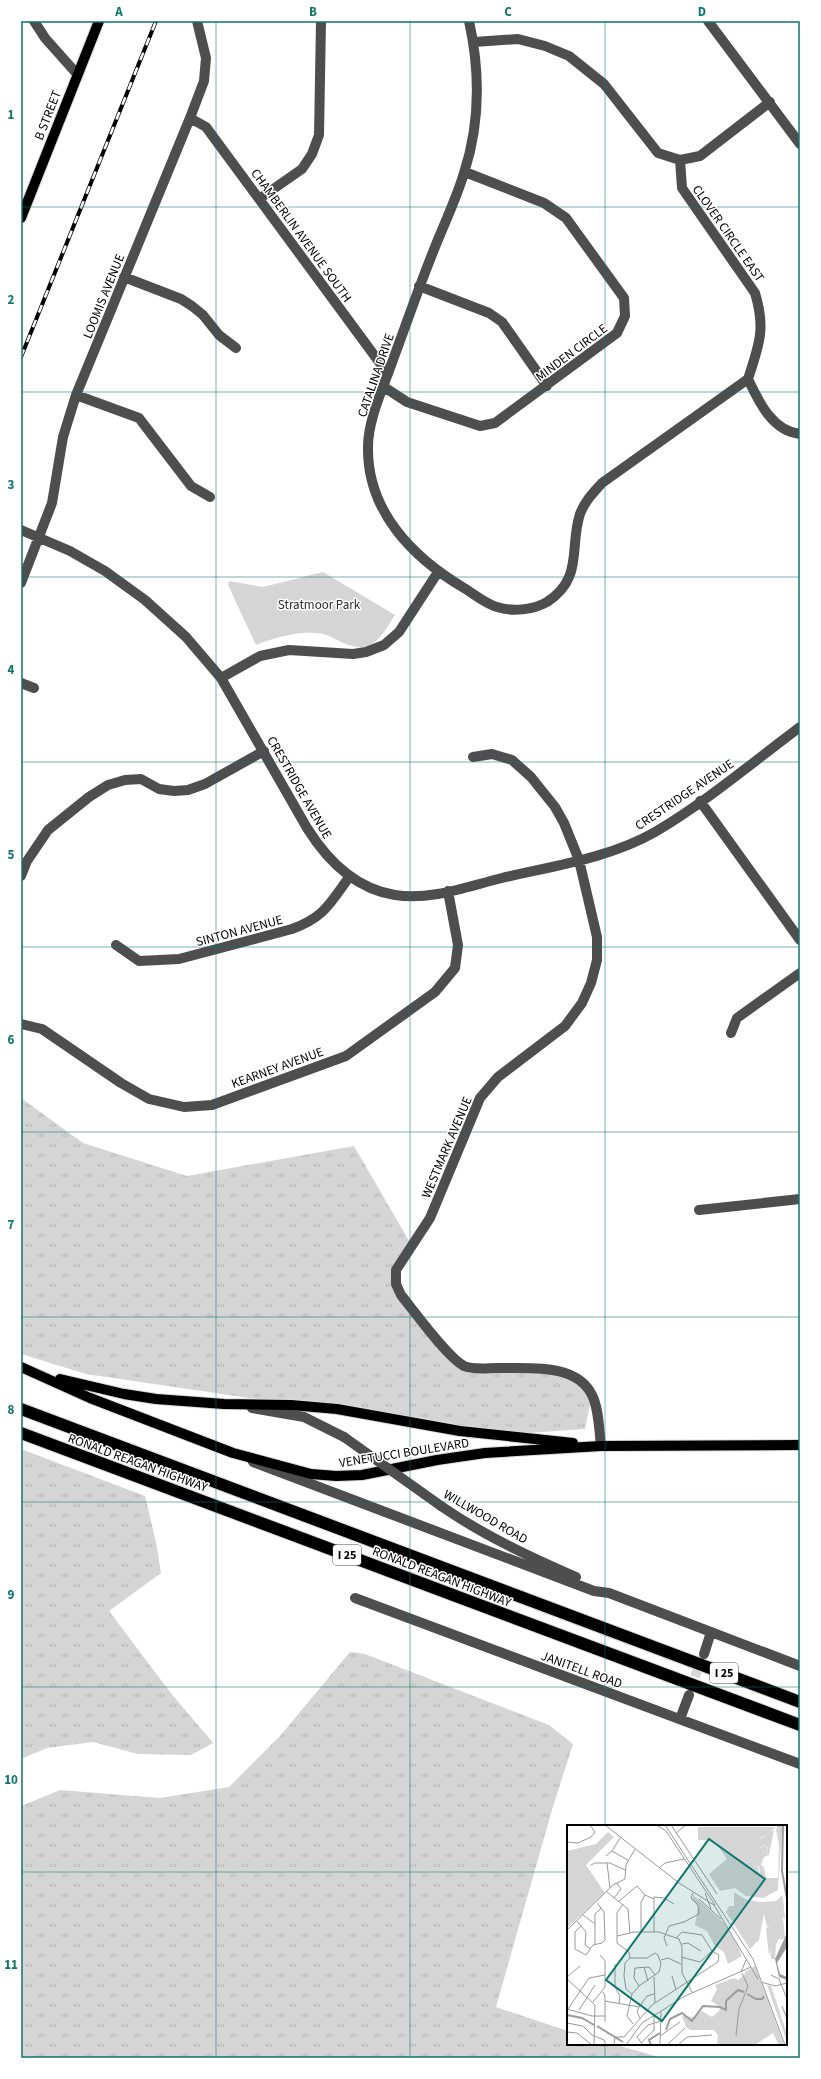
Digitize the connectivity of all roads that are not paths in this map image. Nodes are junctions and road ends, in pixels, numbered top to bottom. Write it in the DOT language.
graph roads {
  1 [pos="34,21"];
  2 [pos="99,21"];
  3 [pos="197,21"];
  4 [pos="321,21"];
  5 [pos="470,21"];
  6 [pos="708,21"];
  7 [pos="474,42"];
  8 [pos="77,74"];
  9 [pos="770,102"];
  10 [pos="190,118"];
  11 [pos="800,144"];
  12 [pos="680,160"];
  13 [pos="465,172"];
  14 [pos="259,199"];
  15 [pos="21,218"];
  16 [pos="124,277"];
  17 [pos="419,286"];
  18 [pos="236,348"];
  19 [pos="388,374"];
  20 [pos="748,380"];
  21 [pos="548,386"];
  22 [pos="384,387"];
  23 [pos="76,395"];
  24 [pos="800,434"];
  25 [pos="210,497"];
  26 [pos="21,530"];
  27 [pos="40,538"];
  28 [pos="438,572"];
  29 [pos="21,583"];
  30 [pos="221,678"];
  31 [pos="21,683"];
  32 [pos="34,688"];
  33 [pos="800,727"];
  34 [pos="264,751"];
  35 [pos="474,757"];
  36 [pos="700,801"];
  37 [pos="579,860"];
  38 [pos="21,876"];
  39 [pos="350,876"];
  40 [pos="448,891"];
  41 [pos="800,940"];
  42 [pos="116,945"];
  43 [pos="800,973"];
  44 [pos="21,1024"];
  45 [pos="731,1033"];
  46 [pos="800,1198"];
  47 [pos="699,1210"];
  48 [pos="21,1367"];
  49 [pos="39,1373"];
  50 [pos="224,1404"];
  51 [pos="21,1409"];
  52 [pos="21,1433"];
  53 [pos="800,1445"];
  54 [pos="600,1446"];
  55 [pos="233,1453"];
  56 [pos="608,1593"];
  57 [pos="355,1598"];
  58 [pos="711,1632"];
  59 [pos="704,1654"];
  60 [pos="800,1666"];
  61 [pos="689,1695"];
  62 [pos="800,1702"];
  63 [pos="680,1720"];
  64 [pos="800,1725"];
  65 [pos="800,1764"];
  1 -- 8 [label="street"];
  2 -- 8 [label="main road, B STREET"];
  3 -- 10 [label="street, LOOMIS AVENUE"];
  4 -- 14 [label="street"];
  5 -- 7 [label="street, CATALINA DRIVE"];
  6 -- 9 [label="street"];
  7 -- 12 [label="street"];
  7 -- 13 [label="street, CATALINA DRIVE"];
  8 -- 15 [label="main road, B STREET"];
  9 -- 11 [label="street"];
  9 -- 12 [label="street"];
  10 -- 14 [label="street, CHAMBERLIN AVENUE SOUTH"];
  10 -- 16 [label="street, LOOMIS AVENUE"];
  12 -- 20 [label="street, CLOVER CIRCLE EAST"];
  13 -- 17 [label="street, CATALINA DRIVE"];
  13 -- 21 [label="street, MINDEN CIRCLE"];
  14 -- 19 [label="street, CHAMBERLIN AVENUE SOUTH"];
  16 -- 18 [label="street"];
  16 -- 23 [label="street, LOOMIS AVENUE"];
  17 -- 19 [label="street, CATALINA DRIVE"];
  17 -- 21 [label="street"];
  19 -- 22 [label="street, CATALINA DRIVE"];
  20 -- 24 [label="street"];
  20 -- 28 [label="street, CATALINA DRIVE"];
  21 -- 22 [label="street, MINDEN CIRCLE"];
  22 -- 28 [label="street, CATALINA DRIVE"];
  23 -- 25 [label="street"];
  23 -- 27 [label="street, LOOMIS AVENUE"];
  26 -- 27 [label="street, CRESTRIDGE AVENUE"];
  27 -- 29 [label="street, LOOMIS AVENUE"];
  27 -- 30 [label="street, CRESTRIDGE AVENUE"];
  28 -- 30 [label="street"];
  30 -- 34 [label="street, CRESTRIDGE AVENUE"];
  31 -- 32 [label="street"];
  33 -- 36 [label="street, CRESTRIDGE AVENUE"];
  34 -- 38 [label="street"];
  34 -- 39 [label="street, CRESTRIDGE AVENUE"];
  35 -- 37 [label="street, WESTMARK AVENUE"];
  36 -- 37 [label="street, CRESTRIDGE AVENUE"];
  36 -- 41 [label="street"];
  37 -- 40 [label="street, CRESTRIDGE AVENUE"];
  37 -- 54 [label="street, WESTMARK AVENUE"];
  39 -- 40 [label="street, CRESTRIDGE AVENUE"];
  39 -- 42 [label="street, SINTON AVENUE"];
  40 -- 44 [label="street, KEARNEY AVENUE"];
  43 -- 45 [label="street"];
  46 -- 47 [label="street"];
  48 -- 49 [label="main road, VENETUCCI BOULEVARD"];
  49 -- 50 [label="main road, VENETUCCI BOULEVARD"];
  49 -- 55 [label="main road, VENETUCCI BOULEVARD"];
  50 -- 54 [label="main road, VENETUCCI BOULEVARD"];
  50 -- 56 [label="street, WILLWOOD ROAD, bridge"];
  51 -- 62 [label="highway, RONALD REAGAN HIGHWAY / I 25"];
  52 -- 64 [label="highway, RONALD REAGAN HIGHWAY / I 25"];
  53 -- 54 [label="main road, VENETUCCI BOULEVARD"];
  54 -- 55 [label="main road, VENETUCCI BOULEVARD"];
  55 -- 56 [label="street, WILLWOOD ROAD"];
  56 -- 58 [label="street, WILLWOOD ROAD"];
  57 -- 63 [label="street, JANITELL ROAD"];
  58 -- 59 [label="street"];
  58 -- 60 [label="street, WILLWOOD ROAD"];
  61 -- 63 [label="street"];
  63 -- 65 [label="street, JANITELL ROAD"];
}
